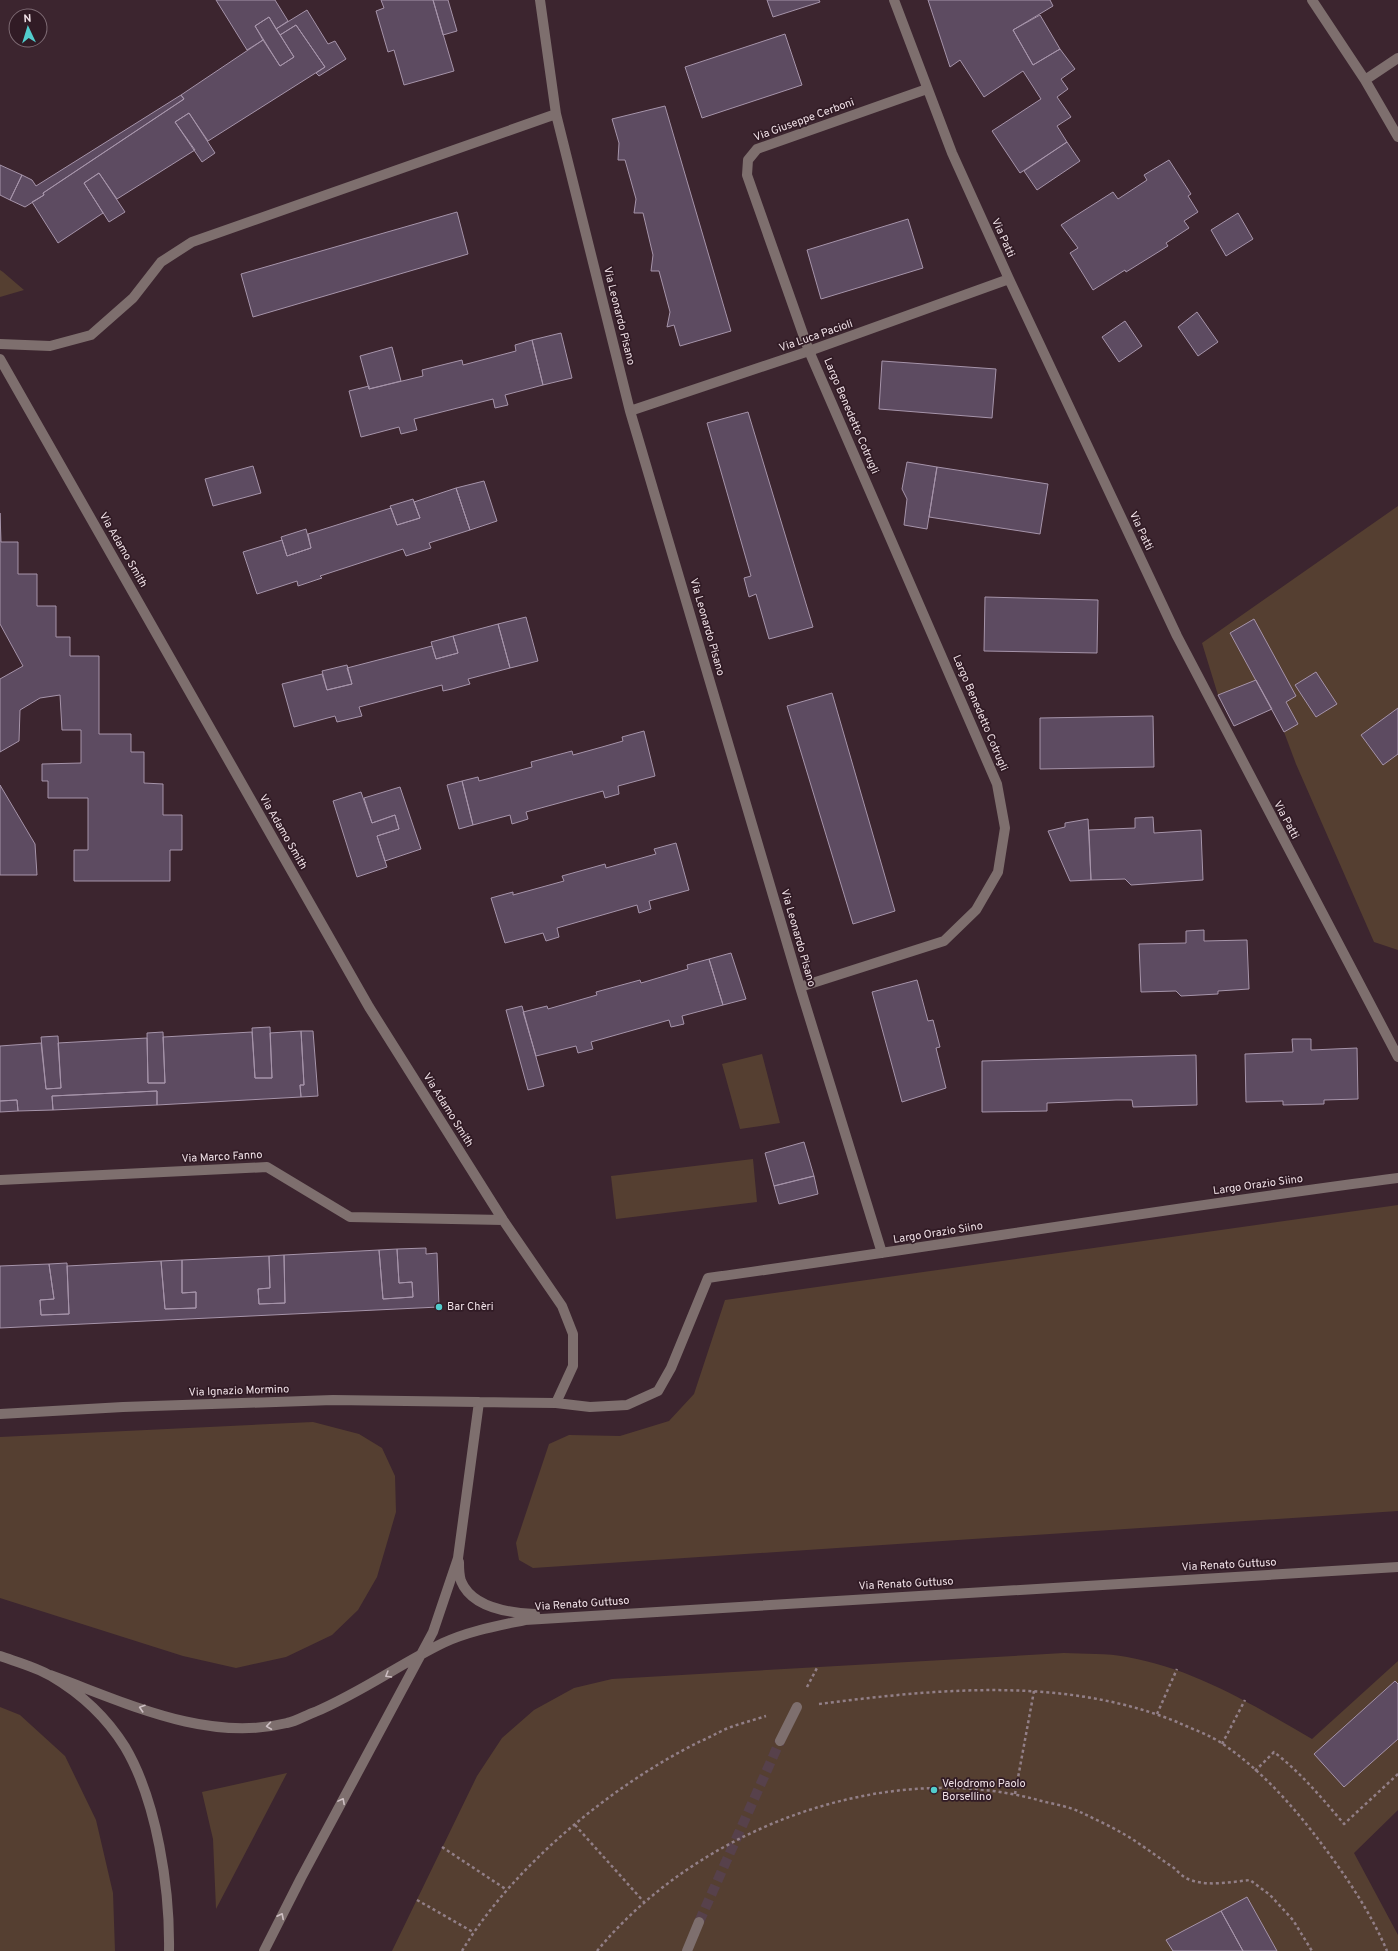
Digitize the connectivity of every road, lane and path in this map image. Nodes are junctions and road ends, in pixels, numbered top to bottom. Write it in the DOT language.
graph roads {
  1 [pos="540,0"];
  2 [pos="894,0"];
  3 [pos="1312,0"];
  4 [pos="1398,58"];
  5 [pos="1365,80"];
  6 [pos="927,89"];
  7 [pos="556,114"];
  8 [pos="1398,137"];
  9 [pos="1009,279"];
  10 [pos="0,344"];
  11 [pos="809,351"];
  12 [pos="0,359"];
  13 [pos="630,411"];
  14 [pos="800,987"];
  15 [pos="1398,1057"];
  16 [pos="1398,1178"];
  17 [pos="0,1180"];
  18 [pos="503,1220"];
  19 [pos="882,1253"];
  20 [pos="479,1402"];
  21 [pos="556,1403"];
  22 [pos="0,1414"];
  23 [pos="458,1558"];
  24 [pos="1398,1567"];
  25 [pos="575,1616"];
  26 [pos="421,1655"];
  27 [pos="0,1656"];
  28 [pos="1177,1669"];
  29 [pos="50,1675"];
  30 [pos="1034,1692"];
  31 [pos="1245,1700"];
  32 [pos="797,1707"];
  33 [pos="1157,1714"];
  34 [pos="780,1741"];
  35 [pos="1222,1744"];
  36 [pos="1255,1771"];
  37 [pos="1398,1774"];
  38 [pos="1015,1794"];
  39 [pos="575,1825"];
  40 [pos="442,1848"];
  41 [pos="506,1890"];
  42 [pos="417,1900"];
  43 [pos="644,1902"];
  44 [pos="699,1922"];
  45 [pos="473,1932"];
  46 [pos="169,1951"];
  47 [pos="264,1951"];
  48 [pos="462,1951"];
  49 [pos="597,1951"];
  50 [pos="687,1951"];
  51 [pos="1312,1951"];
  52 [pos="1387,1951"];
  1 -- 7 [label="street, Via Leonardo Pisano"];
  2 -- 6 [label="street, Via Patti"];
  3 -- 5 [label="street"];
  4 -- 5 [label="street"];
  5 -- 8 [label="street"];
  6 -- 9 [label="street, Via Patti"];
  6 -- 11 [label="street, Via Giuseppe Cerboni"];
  7 -- 10 [label="street"];
  7 -- 13 [label="street, Via Leonardo Pisano"];
  9 -- 11 [label="street, Via Luca Pacioli"];
  9 -- 15 [label="street, Via Patti"];
  11 -- 13 [label="street, Via Luca Pacioli"];
  11 -- 14 [label="street, Largo Benedetto Cotrugli"];
  12 -- 18 [label="street, Via Adamo Smith"];
  13 -- 14 [label="street, Via Leonardo Pisano"];
  14 -- 19 [label="street, Via Leonardo Pisano"];
  16 -- 19 [label="street, Largo Orazio Siino"];
  17 -- 18 [label="street, Via Marco Fanno"];
  18 -- 21 [label="street, Via Adamo Smith"];
  19 -- 21 [label="street, Largo Orazio Siino"];
  20 -- 21 [label="street, Via Ignazio Mormino"];
  20 -- 22 [label="street, Via Ignazio Mormino"];
  20 -- 23 [label="street"];
  23 -- 25 [label="street"];
  23 -- 26 [label="street"];
  24 -- 25 [label="street, Via Renato Guttuso"];
  25 -- 26 [label="street, Via Renato Guttuso"];
  26 -- 29 [label="street, Via Renato Guttuso, one-way"];
  47 -- 26 [label="street, one-way"];
  27 -- 29 [label="street"];
  28 -- 33 [label="path"];
  29 -- 46 [label="street"];
  30 -- 32 [label="path"];
  30 -- 33 [label="path"];
  30 -- 38 [label="path"];
  31 -- 35 [label="path"];
  32 -- 34 [label="street"];
  32 -- 39 [label="path"];
  33 -- 35 [label="path"];
  35 -- 36 [label="path"];
  36 -- 37 [label="path"];
  36 -- 52 [label="path"];
  38 -- 43 [label="path"];
  38 -- 51 [label="path"];
  39 -- 41 [label="path"];
  39 -- 43 [label="path"];
  40 -- 41 [label="path"];
  41 -- 45 [label="path"];
  42 -- 45 [label="path"];
  43 -- 49 [label="path"];
  44 -- 50 [label="street"];
  45 -- 48 [label="path"];
}
